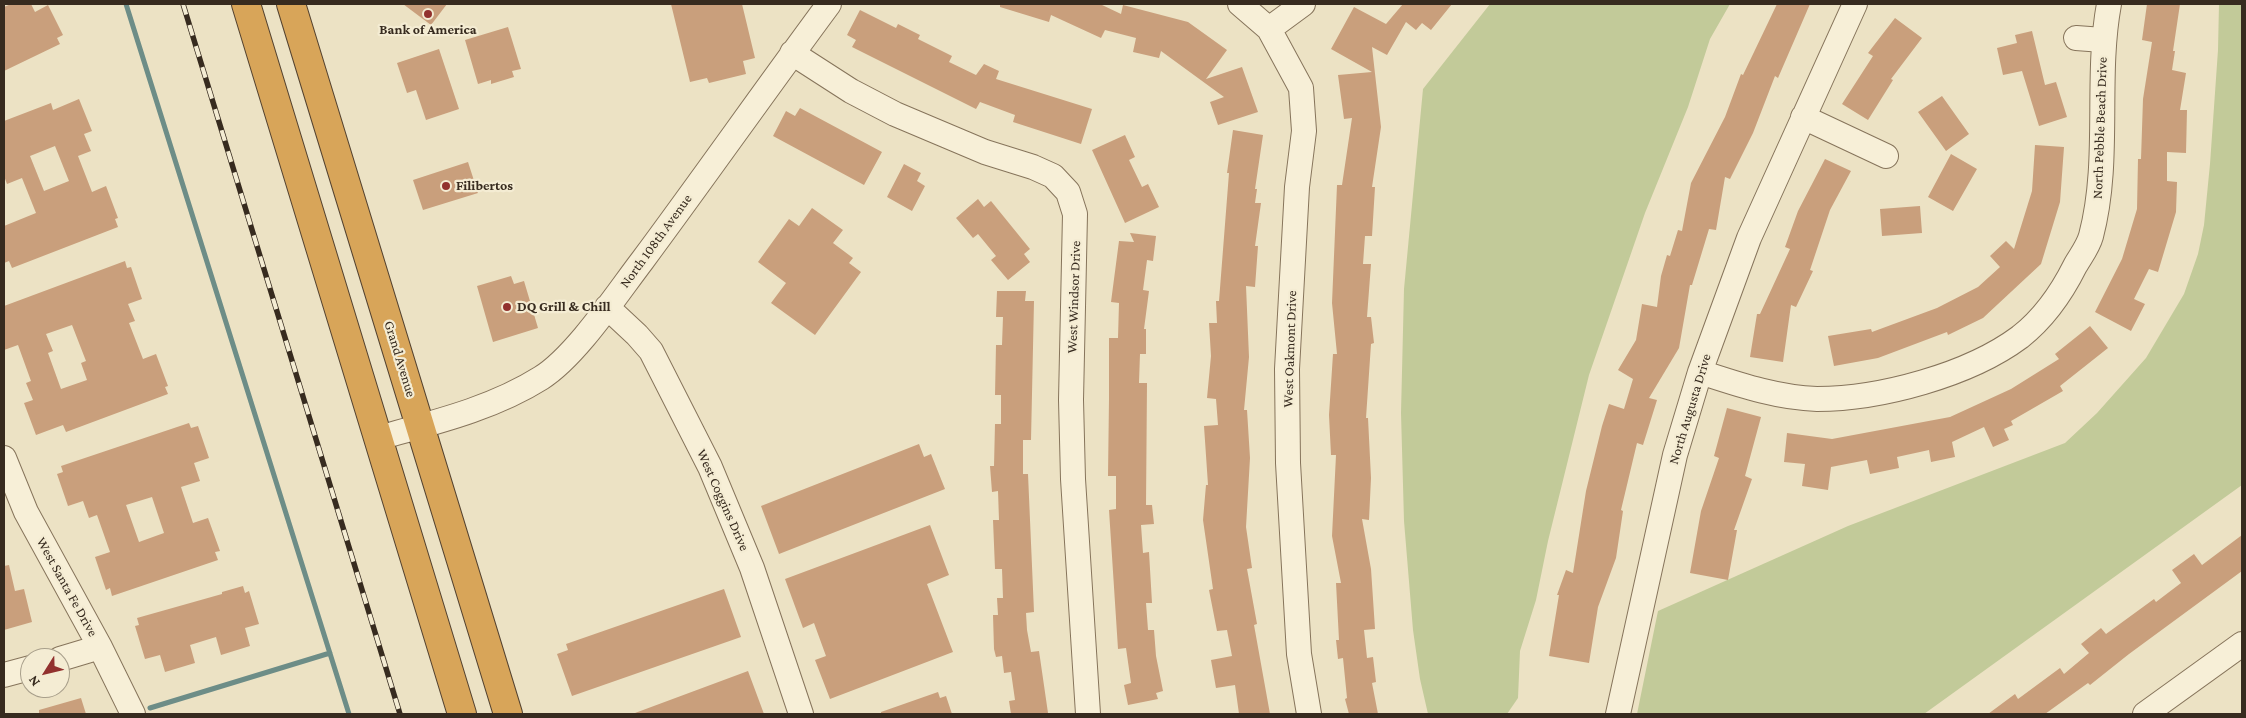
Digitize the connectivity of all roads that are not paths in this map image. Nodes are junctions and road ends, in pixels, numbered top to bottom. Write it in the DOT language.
graph roads {
  1 [pos="246,4"];
  2 [pos="291,4"];
  3 [pos="829,4"];
  4 [pos="1240,4"];
  5 [pos="1303,4"];
  6 [pos="1855,4"];
  7 [pos="2109,4"];
  8 [pos="1269,29"];
  9 [pos="2076,38"];
  10 [pos="2103,40"];
  11 [pos="792,53"];
  12 [pos="1803,116"];
  13 [pos="1886,156"];
  14 [pos="607,307"];
  15 [pos="1700,372"];
  16 [pos="421,426"];
  17 [pos="378,438"];
  18 [pos="4,458"];
  19 [pos="2242,644"];
  20 [pos="100,647"];
  21 [pos="70,656"];
  22 [pos="20,671"];
  23 [pos="4,675"];
  24 [pos="132,714"];
  25 [pos="462,714"];
  26 [pos="508,714"];
  27 [pos="801,714"];
  28 [pos="1088,714"];
  29 [pos="1309,714"];
  30 [pos="1618,714"];
  31 [pos="2145,714"];
  1 -- 17 [label="highway"];
  2 -- 16 [label="highway, Grand Avenue"];
  3 -- 11 [label="street, North 108th Avenue"];
  4 -- 8 [label="street, West Oakmont Drive"];
  5 -- 8 [label="street"];
  6 -- 12 [label="street, North Augusta Drive"];
  7 -- 10 [label="street, North Pebble Beach Drive"];
  8 -- 29 [label="street, West Oakmont Drive"];
  9 -- 10 [label="street, North Pebble Beach Drive"];
  10 -- 15 [label="street, North Pebble Beach Drive"];
  11 -- 14 [label="street, North 108th Avenue"];
  11 -- 28 [label="street, West Windsor Drive"];
  12 -- 13 [label="street"];
  12 -- 15 [label="street, North Augusta Drive"];
  14 -- 16 [label="street, North 108th Avenue"];
  14 -- 27 [label="street, West Coggins Drive"];
  15 -- 30 [label="street, North Augusta Drive"];
  16 -- 17 [label="street, North 108th Avenue"];
  16 -- 26 [label="highway, Grand Avenue"];
  17 -- 25 [label="highway"];
  18 -- 20 [label="street, West Santa Fe Drive"];
  19 -- 31 [label="street"];
  20 -- 21 [label="street"];
  20 -- 24 [label="street, West Santa Fe Drive"];
  22 -- 23 [label="street"];
}
